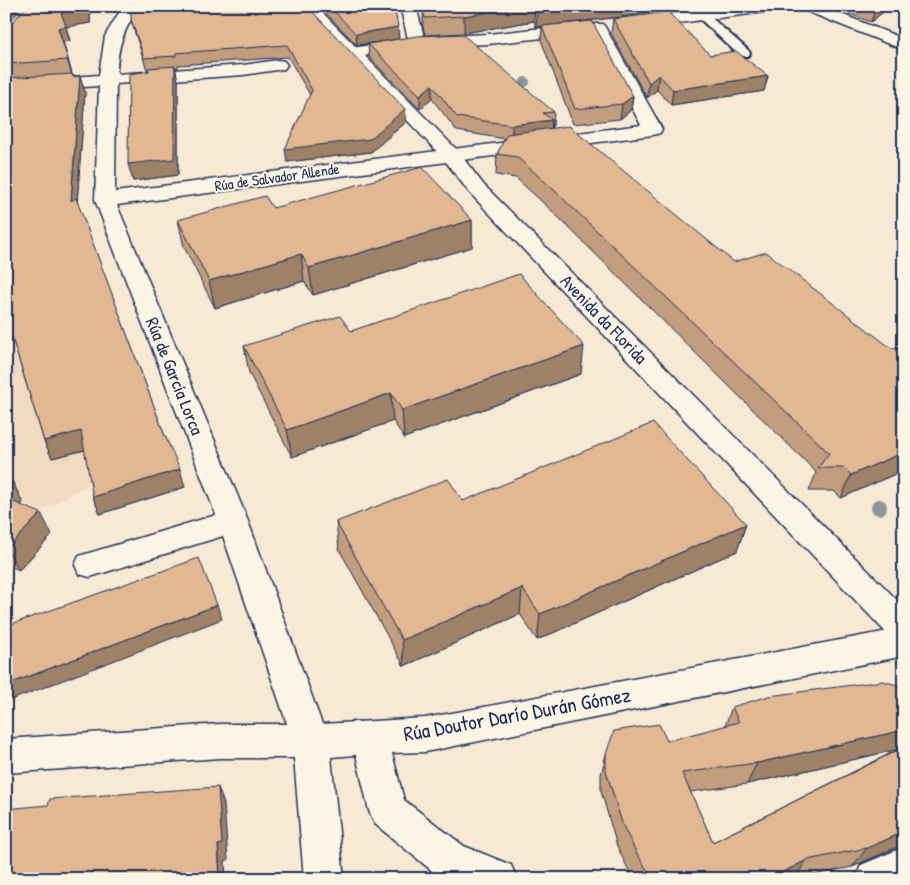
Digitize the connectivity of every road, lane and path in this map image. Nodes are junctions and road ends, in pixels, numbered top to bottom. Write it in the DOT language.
graph roads {
  1 [pos="132,6"];
  2 [pos="307,6"];
  3 [pos="408,6"];
  4 [pos="774,6"];
  5 [pos="806,6"];
  6 [pos="703,16"];
  7 [pos="611,26"];
  8 [pos="417,42"];
  9 [pos="904,45"];
  10 [pos="352,53"];
  11 [pos="744,53"];
  12 [pos="278,65"];
  13 [pos="107,79"];
  14 [pos="6,87"];
  15 [pos="450,154"];
  16 [pos="105,200"];
  17 [pos="233,521"];
  18 [pos="90,565"];
  19 [pos="904,629"];
  20 [pos="904,642"];
  21 [pos="370,738"];
  22 [pos="310,741"];
  23 [pos="6,756"];
  24 [pos="904,866"];
  25 [pos="324,879"];
  26 [pos="498,879"];
  27 [pos="875,879"];
  1 -- 13 [label="street, Rúa de García Lorca"];
  2 -- 10 [label="street, Avenida da Florida"];
  3 -- 8 [label="street"];
  4 -- 6 [label="street"];
  5 -- 9 [label="street"];
  6 -- 7 [label="street"];
  6 -- 11 [label="lane"];
  7 -- 8 [label="street"];
  7 -- 15 [label="street, Rúa de Salvador Allende"];
  8 -- 10 [label="street"];
  10 -- 15 [label="street, Avenida da Florida"];
  12 -- 13 [label="street"];
  13 -- 14 [label="street"];
  13 -- 16 [label="street, Rúa de García Lorca"];
  15 -- 16 [label="street, Rúa de Salvador Allende"];
  15 -- 19 [label="street, Avenida da Florida"];
  16 -- 17 [label="street, Rúa de García Lorca"];
  17 -- 18 [label="street"];
  17 -- 22 [label="street, Rúa de García Lorca"];
  20 -- 21 [label="street, Rúa Doutor Darío Durán Gómez"];
  21 -- 22 [label="street, Rúa Doutor Darío Durán Gómez"];
  21 -- 26 [label="street"];
  22 -- 23 [label="street, Rúa Doutor Darío Durán Gómez"];
  22 -- 25 [label="street, Rúa de García Lorca"];
  24 -- 27 [label="street"];
}
